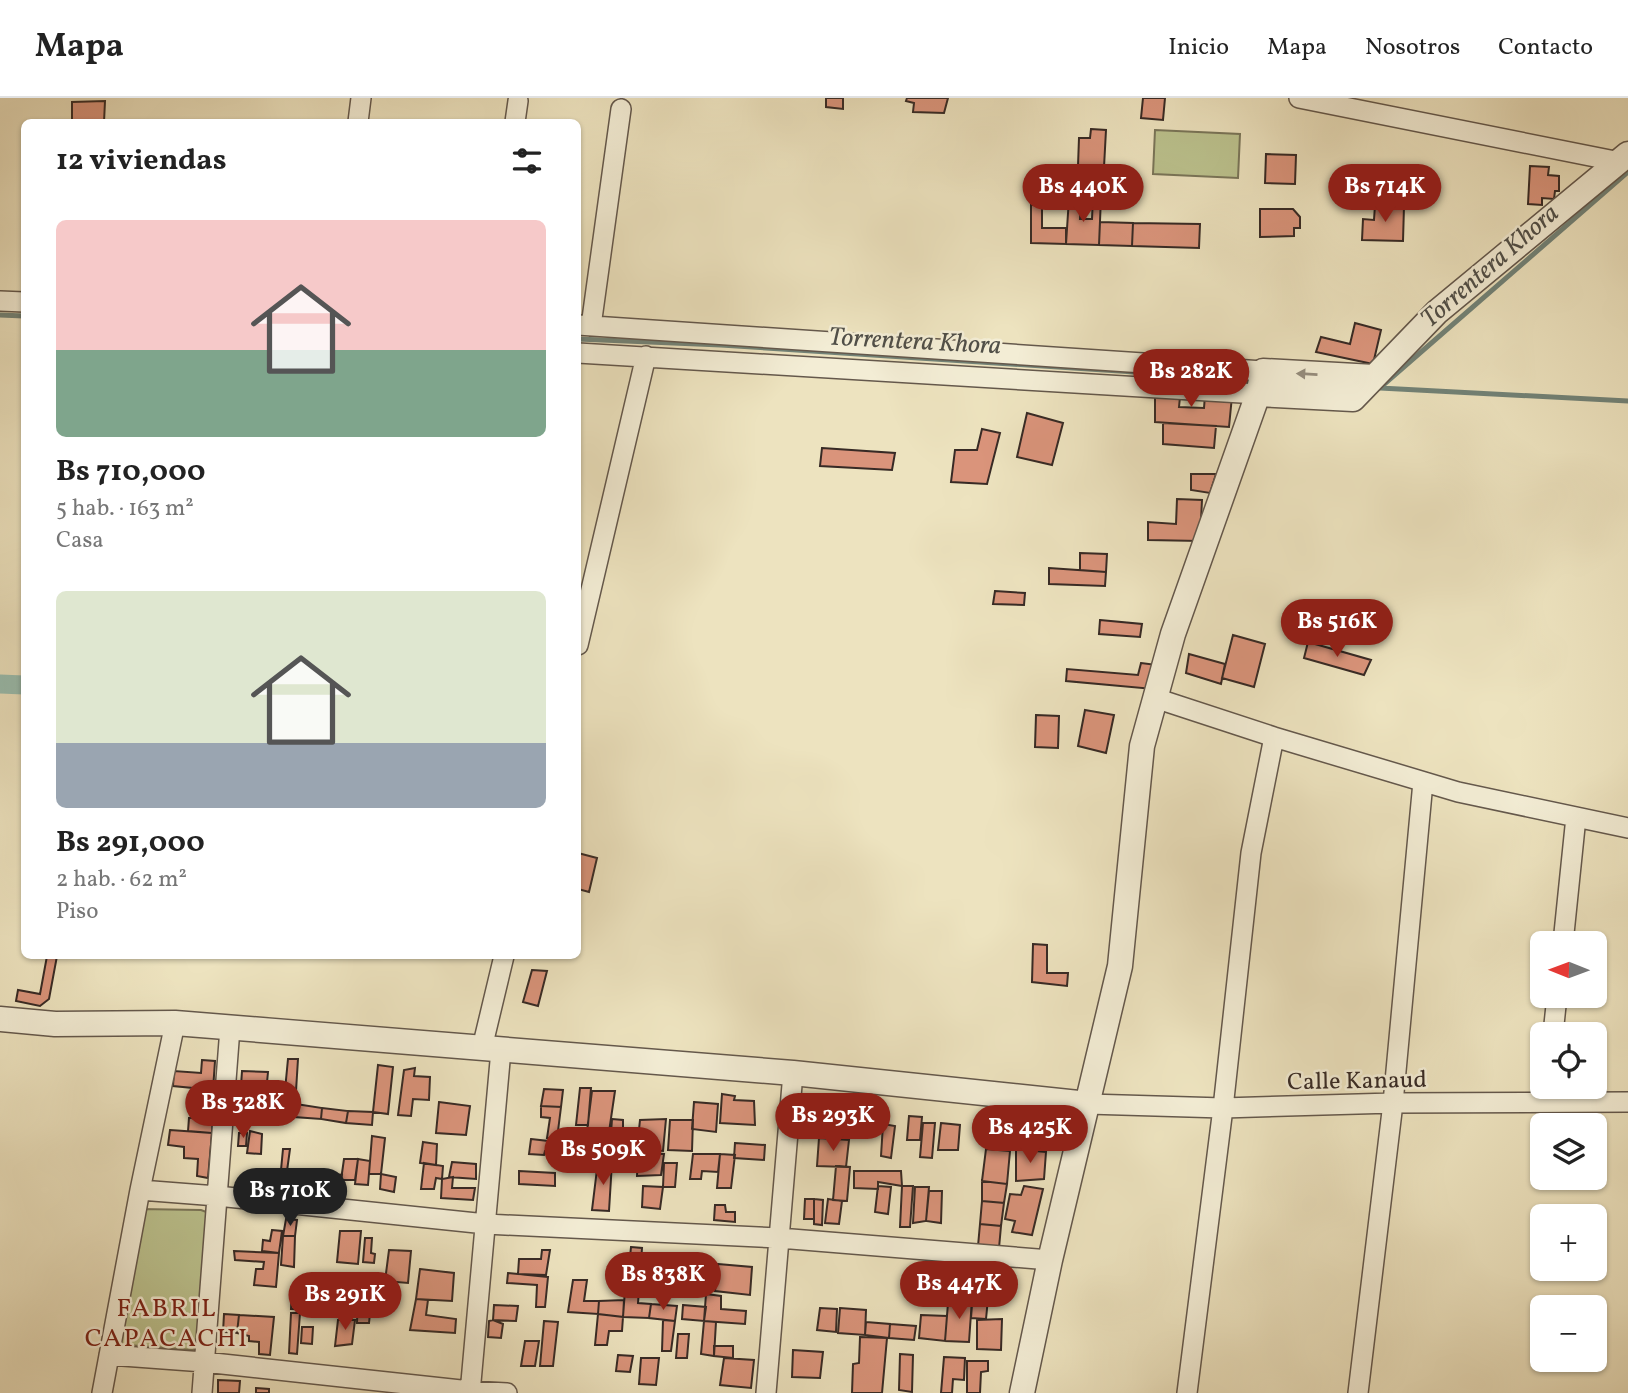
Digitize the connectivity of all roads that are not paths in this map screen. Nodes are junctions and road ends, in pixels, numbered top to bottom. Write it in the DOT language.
graph roads {
  1 [pos="361,98"];
  2 [pos="1299,98"];
  3 [pos="518,101"];
  4 [pos="621,109"];
  5 [pos="358,119"];
  6 [pos="515,119"];
  7 [pos="1624,158"];
  8 [pos="0,301"];
  9 [pos="21,302"];
  10 [pos="584,325"];
  11 [pos="581,353"];
  12 [pos="646,356"];
  13 [pos="1261,382"];
  14 [pos="581,632"];
  15 [pos="1155,698"];
  16 [pos="1274,737"];
  17 [pos="1423,782"];
  18 [pos="1576,817"];
  19 [pos="1628,828"];
  20 [pos="1564,931"];
  21 [pos="504,959"];
  22 [pos="0,1019"];
  23 [pos="175,1023"];
  24 [pos="230,1028"];
  25 [pos="491,1049"];
  26 [pos="793,1073"];
  27 [pos="1530,1096"];
  28 [pos="1594,1099"];
  29 [pos="1628,1102"];
  30 [pos="1393,1103"];
  31 [pos="1088,1104"];
  32 [pos="1223,1108"];
  33 [pos="140,1190"];
  34 [pos="217,1196"];
  35 [pos="486,1224"];
  36 [pos="779,1238"];
  37 [pos="1050,1260"];
  38 [pos="110,1355"];
  39 [pos="204,1362"];
  40 [pos="470,1392"];
  41 [pos="102,1393"];
  42 [pos="202,1393"];
  43 [pos="508,1393"];
  44 [pos="766,1393"];
  45 [pos="1022,1393"];
  46 [pos="1187,1393"];
  47 [pos="1359,1393"];
  1 -- 5 [label="street"];
  2 -- 7 [label="street"];
  3 -- 6 [label="street"];
  4 -- 10 [label="street"];
  7 -- 13 [label="street"];
  8 -- 9 [label="street"];
  10 -- 13 [label="street"];
  11 -- 12 [label="street"];
  12 -- 13 [label="street"];
  12 -- 14 [label="street"];
  13 -- 15 [label="street"];
  15 -- 16 [label="street"];
  15 -- 31 [label="street"];
  16 -- 17 [label="street"];
  16 -- 32 [label="street"];
  17 -- 18 [label="street"];
  17 -- 30 [label="street"];
  18 -- 19 [label="street"];
  18 -- 20 [label="street"];
  21 -- 25 [label="street"];
  22 -- 23 [label="street"];
  23 -- 24 [label="street"];
  23 -- 33 [label="street"];
  24 -- 25 [label="street"];
  24 -- 34 [label="street"];
  25 -- 26 [label="street"];
  25 -- 35 [label="street"];
  26 -- 31 [label="street"];
  26 -- 36 [label="street"];
  27 -- 30 [label="street, Calle Kanaud"];
  28 -- 29 [label="street, Calle Kanaud"];
  30 -- 32 [label="street, Calle Kanaud"];
  30 -- 47 [label="street"];
  31 -- 32 [label="street, Calle Kanaud"];
  31 -- 37 [label="street"];
  32 -- 46 [label="street"];
  33 -- 34 [label="street"];
  33 -- 38 [label="street"];
  34 -- 35 [label="street"];
  34 -- 39 [label="street"];
  35 -- 36 [label="street"];
  35 -- 40 [label="street"];
  36 -- 37 [label="street"];
  36 -- 44 [label="street"];
  37 -- 45 [label="street"];
  38 -- 39 [label="street"];
  38 -- 41 [label="street"];
  39 -- 40 [label="street"];
  39 -- 42 [label="street"];
  40 -- 43 [label="street"];
}
